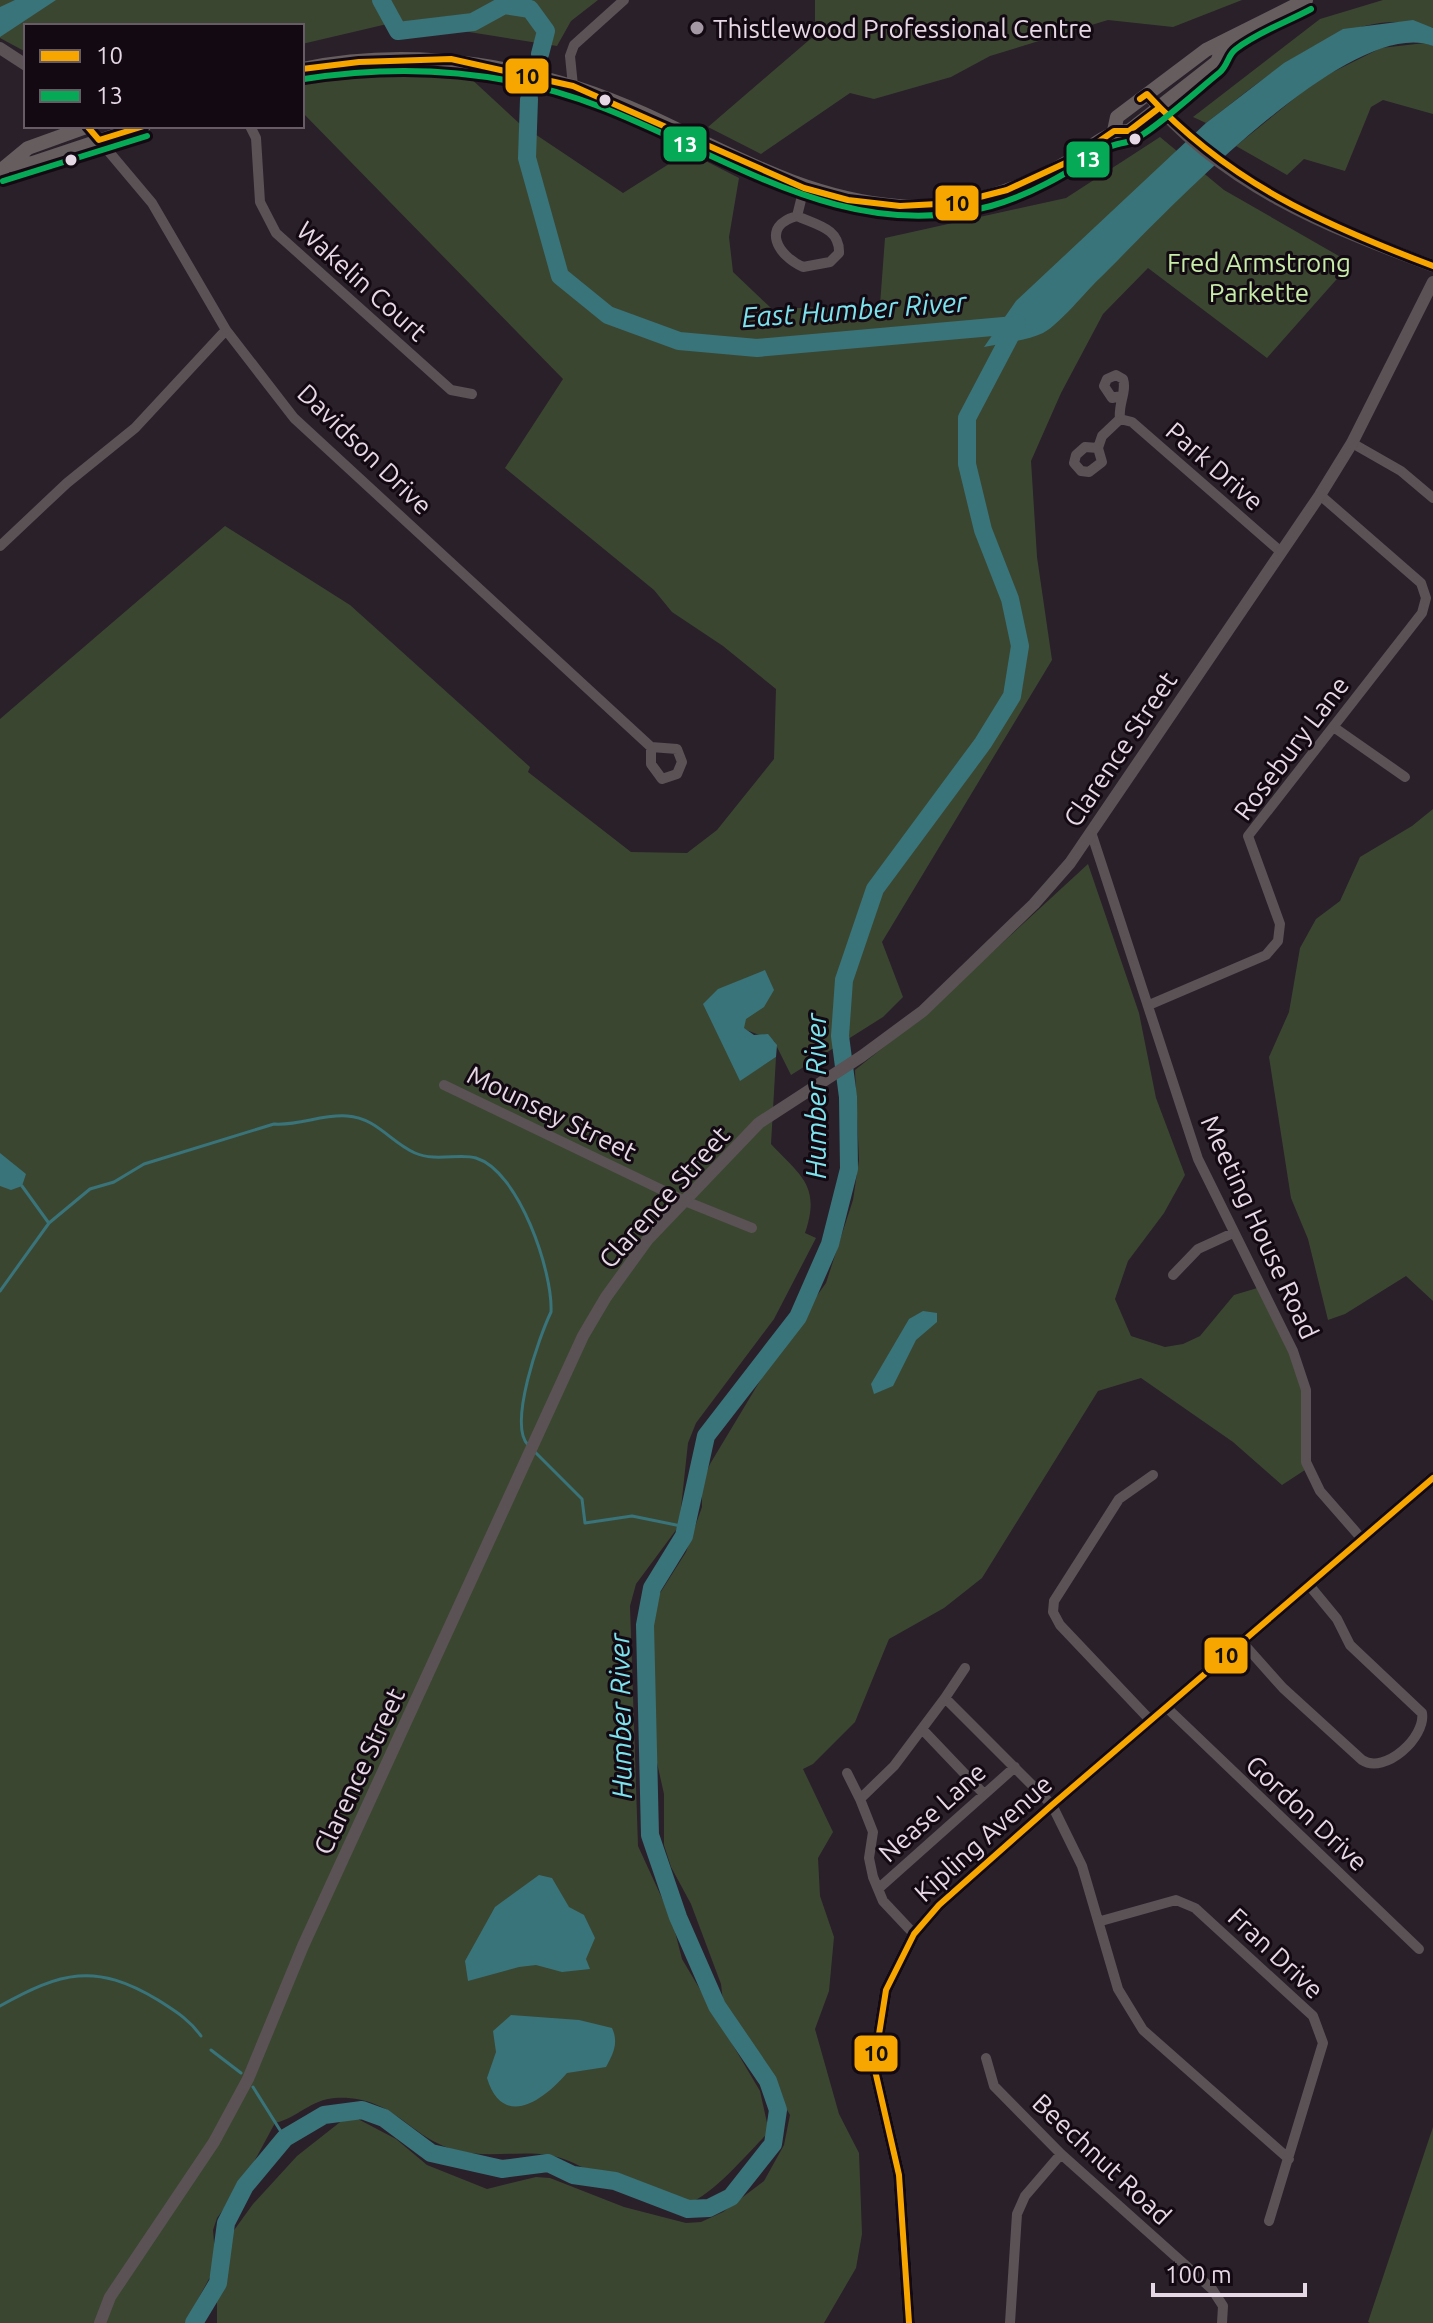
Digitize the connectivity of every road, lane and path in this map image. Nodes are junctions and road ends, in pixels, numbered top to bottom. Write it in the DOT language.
graph roads {
  1 [pos="624,0"];
  2 [pos="1306,0"];
  3 [pos="1225,43"];
  4 [pos="0,49"];
  5 [pos="24,64"];
  6 [pos="304,69"];
  7 [pos="573,86"];
  8 [pos="1147,94"];
  9 [pos="1159,108"];
  10 [pos="83,128"];
  11 [pos="90,128"];
  12 [pos="138,128"];
  13 [pos="251,128"];
  14 [pos="1114,131"];
  15 [pos="99,140"];
  16 [pos="5,168"];
  17 [pos="804,188"];
  18 [pos="797,216"];
  19 [pos="1433,266"];
  20 [pos="1433,282"];
  21 [pos="226,330"];
  22 [pos="472,394"];
  23 [pos="1121,396"];
  24 [pos="1120,419"];
  25 [pos="1352,443"];
  26 [pos="1098,448"];
  27 [pos="1320,495"];
  28 [pos="1433,498"];
  29 [pos="0,546"];
  30 [pos="1280,551"];
  31 [pos="1335,728"];
  32 [pos="651,747"];
  33 [pos="1405,777"];
  34 [pos="1091,832"];
  35 [pos="1149,1005"];
  36 [pos="444,1085"];
  37 [pos="685,1201"];
  38 [pos="752,1228"];
  39 [pos="1233,1233"];
  40 [pos="1173,1275"];
  41 [pos="1153,1475"];
  42 [pos="1433,1478"];
  43 [pos="1362,1539"];
  44 [pos="1309,1585"];
  45 [pos="1242,1642"];
  46 [pos="965,1668"];
  47 [pos="945,1698"];
  48 [pos="1166,1707"];
  49 [pos="1151,1721"];
  50 [pos="922,1729"];
  51 [pos="1015,1767"];
  52 [pos="847,1773"];
  53 [pos="984,1794"];
  54 [pos="860,1799"];
  55 [pos="1052,1805"];
  56 [pos="878,1889"];
  57 [pos="1101,1921"];
  58 [pos="914,1934"];
  59 [pos="1419,1949"];
  60 [pos="986,2058"];
  61 [pos="1061,2154"];
  62 [pos="1289,2159"];
  63 [pos="1269,2221"];
  64 [pos="100,2323"];
  65 [pos="909,2323"];
  66 [pos="1010,2323"];
  67 [pos="1222,2323"];
  1 -- 7 [label="street"];
  2 -- 3 [label="main road"];
  3 -- 8 [label="main road"];
  3 -- 9 [label="main road"];
  4 -- 5 [label="street"];
  6 -- 7 [label="main road"];
  7 -- 17 [label="main road"];
  8 -- 9 [label="street"];
  8 -- 14 [label="main road"];
  9 -- 14 [label="main road"];
  9 -- 19 [label="street"];
  10 -- 16 [label="main road"];
  11 -- 15 [label="street"];
  12 -- 15 [label="main road"];
  13 -- 22 [label="street, Wakelin Court"];
  14 -- 17 [label="main road"];
  15 -- 16 [label="main road"];
  15 -- 21 [label="street, Davidson Drive"];
  17 -- 18 [label="street"];
  18 -- 18 [label="street"];
  20 -- 25 [label="street, Clarence Street"];
  21 -- 29 [label="street"];
  21 -- 32 [label="street, Davidson Drive"];
  23 -- 24 [label="street"];
  24 -- 26 [label="street"];
  24 -- 30 [label="street, Park Drive"];
  25 -- 27 [label="street, Clarence Street"];
  25 -- 28 [label="street"];
  27 -- 30 [label="street, Clarence Street"];
  27 -- 31 [label="street, Rosebury Lane"];
  30 -- 34 [label="street, Clarence Street"];
  31 -- 33 [label="street"];
  31 -- 35 [label="street, Rosebury Lane"];
  34 -- 35 [label="street, Meeting House Road"];
  34 -- 37 [label="street, Clarence Street"];
  35 -- 39 [label="street, Meeting House Road"];
  36 -- 37 [label="street, Mounsey Street"];
  37 -- 38 [label="street, Mounsey Street"];
  37 -- 64 [label="street, Clarence Street"];
  39 -- 40 [label="street"];
  39 -- 43 [label="street, Meeting House Road"];
  41 -- 49 [label="street"];
  42 -- 43 [label="street, Kipling Avenue"];
  43 -- 44 [label="street, Kipling Avenue"];
  44 -- 45 [label="street, Kipling Avenue"];
  44 -- 45 [label="street"];
  45 -- 48 [label="street, Kipling Avenue"];
  46 -- 47 [label="street"];
  47 -- 50 [label="street"];
  47 -- 51 [label="street"];
  48 -- 49 [label="street, Kipling Avenue"];
  48 -- 59 [label="street, Gordon Drive"];
  49 -- 55 [label="street, Kipling Avenue"];
  50 -- 53 [label="street"];
  50 -- 54 [label="street"];
  51 -- 53 [label="street, Nease Lane"];
  51 -- 55 [label="street"];
  52 -- 54 [label="street"];
  53 -- 56 [label="street, Nease Lane"];
  54 -- 56 [label="street"];
  55 -- 57 [label="street"];
  55 -- 58 [label="street, Kipling Avenue"];
  56 -- 58 [label="street"];
  57 -- 62 [label="street"];
  57 -- 62 [label="street, Fran Drive"];
  58 -- 65 [label="street, Kipling Avenue"];
  60 -- 61 [label="street, Beechnut Road"];
  61 -- 66 [label="street"];
  61 -- 67 [label="street, Beechnut Road"];
  62 -- 63 [label="street, Fran Drive"];
}
